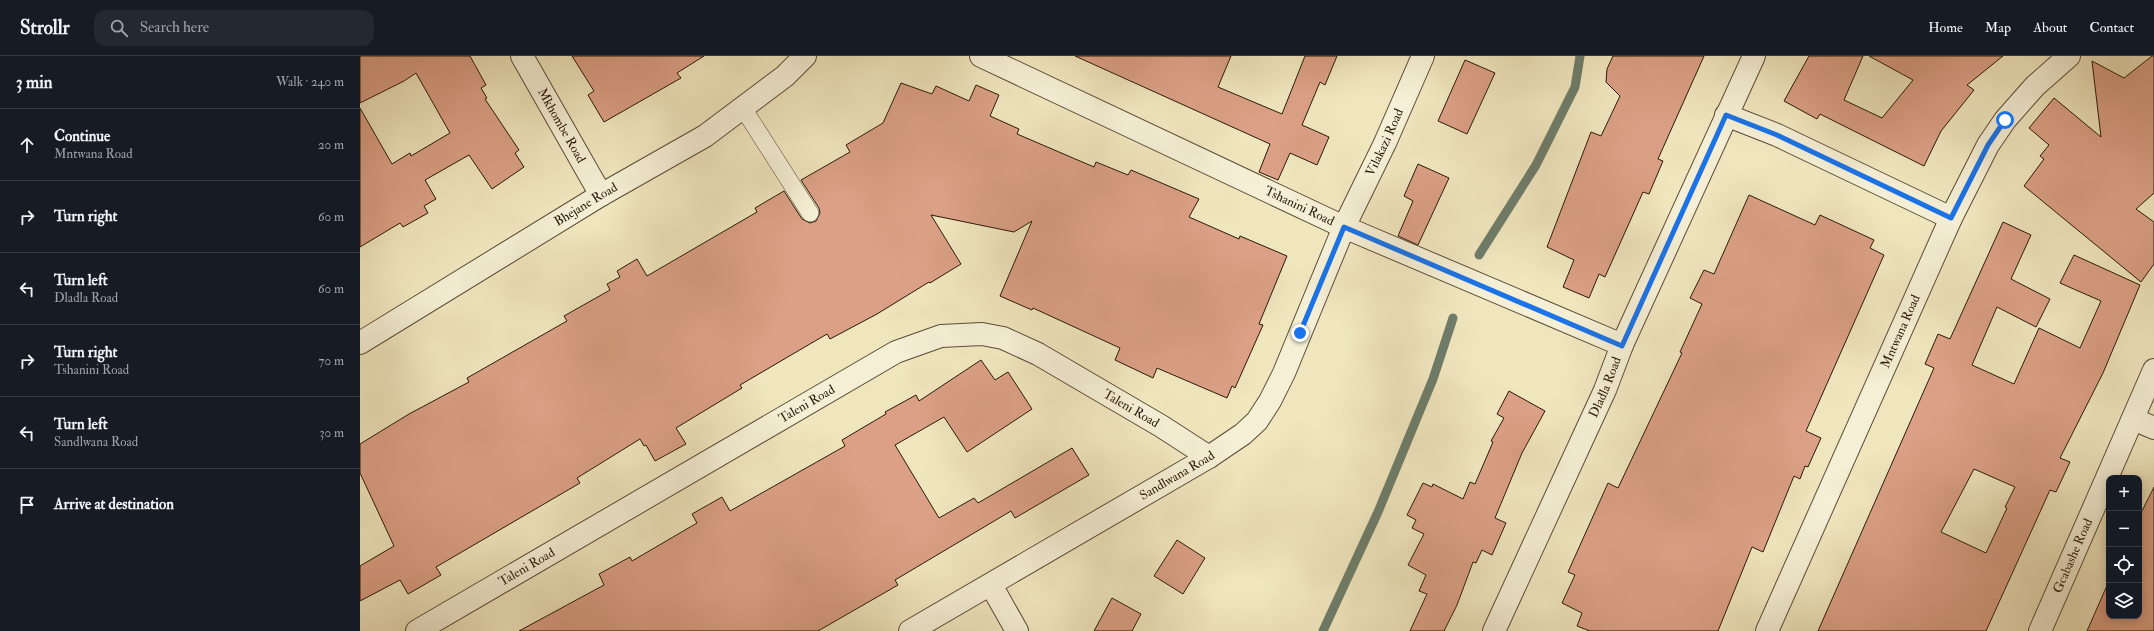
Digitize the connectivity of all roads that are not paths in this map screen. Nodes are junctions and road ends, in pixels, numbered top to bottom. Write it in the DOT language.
graph roads {
  1 [pos="522,56"];
  2 [pos="805,56"];
  3 [pos="981,56"];
  4 [pos="1423,56"];
  5 [pos="1754,56"];
  6 [pos="2070,56"];
  7 [pos="743,108"];
  8 [pos="1726,115"];
  9 [pos="601,196"];
  10 [pos="810,213"];
  11 [pos="1951,218"];
  12 [pos="1344,227"];
  13 [pos="360,343"];
  14 [pos="1622,346"];
  15 [pos="2154,370"];
  16 [pos="2133,419"];
  17 [pos="2154,428"];
  18 [pos="1209,457"];
  19 [pos="991,585"];
  20 [pos="417,631"];
  21 [pos="910,631"];
  22 [pos="1017,631"];
  23 [pos="1494,631"];
  24 [pos="1767,631"];
  25 [pos="2040,631"];
  1 -- 9 [label="street, Mkhombe Road"];
  2 -- 7 [label="street, Bhejane Road"];
  3 -- 12 [label="street, Tshanini Road"];
  4 -- 12 [label="street, Vilakazi Road"];
  5 -- 8 [label="street, Dladla Road"];
  6 -- 11 [label="street, Mntwana Road"];
  7 -- 9 [label="street, Bhejane Road"];
  7 -- 10 [label="lane"];
  8 -- 11 [label="street"];
  8 -- 14 [label="street, Dladla Road"];
  9 -- 13 [label="street, Bhejane Road"];
  11 -- 24 [label="street, Mntwana Road"];
  12 -- 14 [label="street, Tshanini Road"];
  12 -- 18 [label="street, Sandlwana Road"];
  14 -- 23 [label="street, Dladla Road"];
  15 -- 16 [label="street, Gcabashe Road"];
  16 -- 17 [label="street"];
  16 -- 25 [label="street, Gcabashe Road"];
  18 -- 19 [label="street, Sandlwana Road"];
  18 -- 20 [label="street, Taleni Road"];
  19 -- 21 [label="street, Sandlwana Road"];
  19 -- 22 [label="street"];
}
